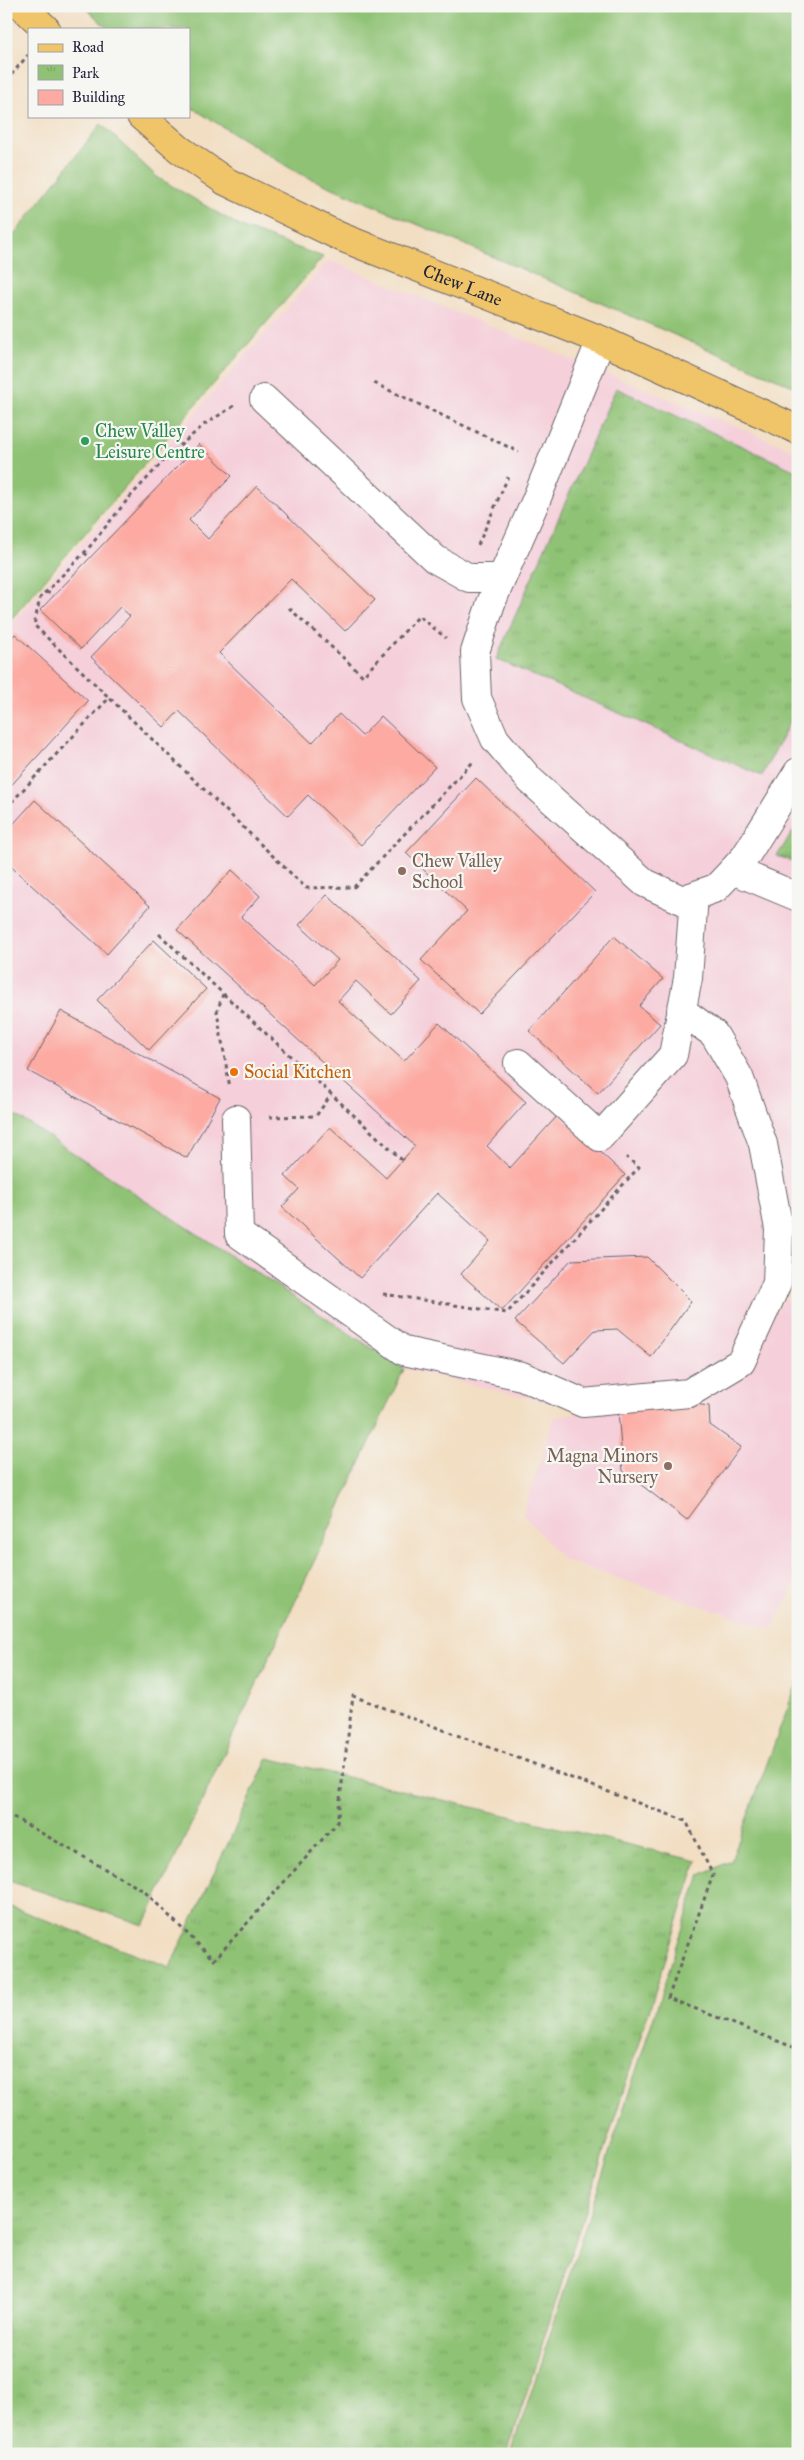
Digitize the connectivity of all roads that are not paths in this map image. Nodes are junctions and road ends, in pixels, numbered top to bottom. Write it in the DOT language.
graph roads {
  1 [pos="22,6"];
  2 [pos="45,28"];
  3 [pos="143,118"];
  4 [pos="601,340"];
  5 [pos="264,399"];
  6 [pos="798,430"];
  7 [pos="502,578"];
  8 [pos="798,772"];
  9 [pos="733,870"];
  10 [pos="694,896"];
  11 [pos="798,897"];
  12 [pos="681,1010"];
  13 [pos="518,1063"];
  14 [pos="236,1118"];
  1 -- 2 [label="main road"];
  3 -- 4 [label="main road, Chew Lane"];
  4 -- 6 [label="main road, Chew Lane"];
  4 -- 7 [label="lane"];
  5 -- 7 [label="lane"];
  7 -- 10 [label="lane"];
  8 -- 9 [label="lane"];
  9 -- 10 [label="lane"];
  9 -- 11 [label="lane"];
  10 -- 12 [label="lane"];
  12 -- 13 [label="lane"];
  12 -- 14 [label="lane"];
}
